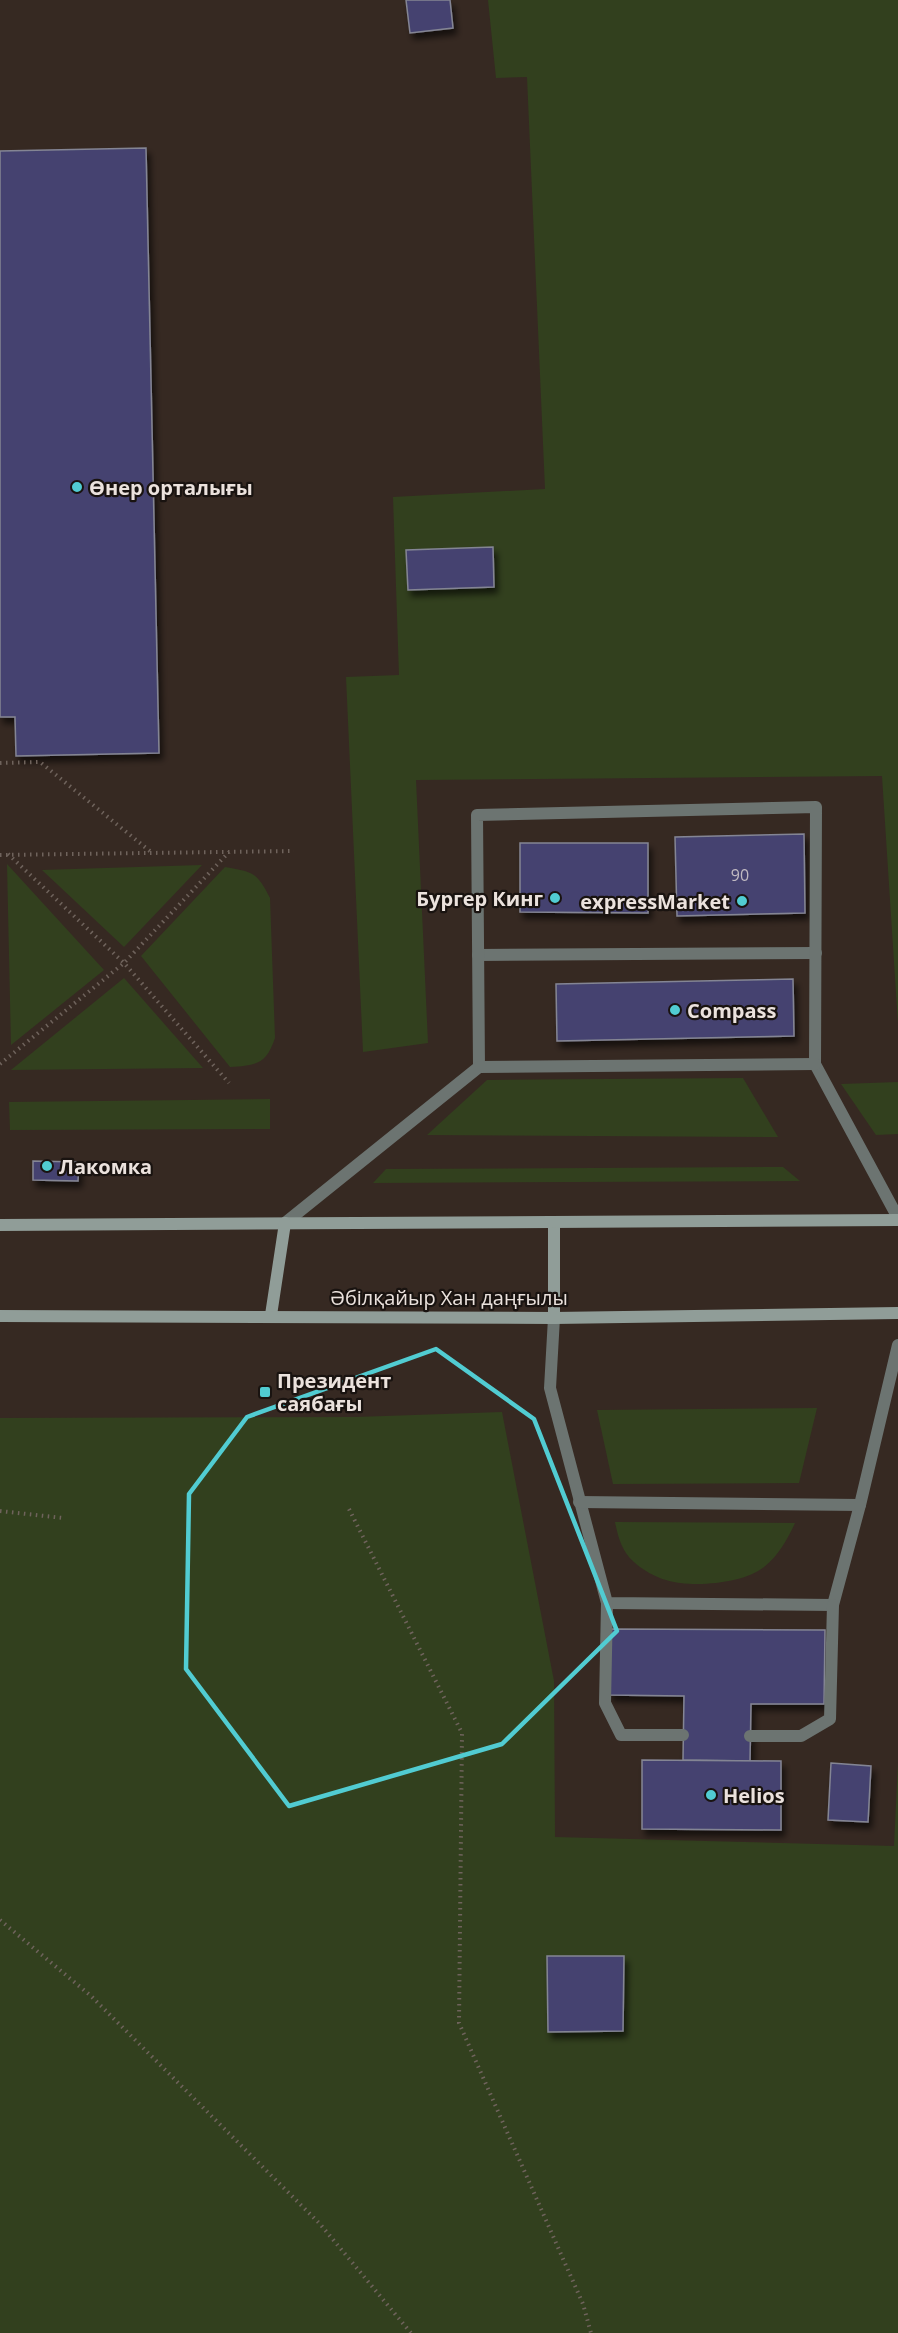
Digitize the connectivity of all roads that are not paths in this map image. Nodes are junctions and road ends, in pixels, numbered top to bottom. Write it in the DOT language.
graph roads {
  1 [pos="816,953"];
  2 [pos="478,955"];
  3 [pos="815,1064"];
  4 [pos="479,1067"];
  5 [pos="898,1219"];
  6 [pos="554,1222"];
  7 [pos="285,1223"];
  8 [pos="0,1225"];
  9 [pos="898,1313"];
  10 [pos="271,1315"];
  11 [pos="0,1316"];
  12 [pos="554,1318"];
  13 [pos="898,1345"];
  14 [pos="579,1502"];
  15 [pos="860,1505"];
  16 [pos="607,1603"];
  17 [pos="833,1605"];
  18 [pos="683,1735"];
  19 [pos="750,1736"];
  1 -- 2 [label="lane"];
  1 -- 2 [label="lane"];
  1 -- 3 [label="lane"];
  2 -- 4 [label="lane"];
  3 -- 4 [label="lane"];
  3 -- 5 [label="lane"];
  4 -- 7 [label="lane"];
  5 -- 6 [label="main road"];
  6 -- 7 [label="main road"];
  6 -- 12 [label="main road"];
  7 -- 8 [label="main road"];
  7 -- 10 [label="main road"];
  9 -- 12 [label="main road, Әбілқайыр Хан даңғылы"];
  10 -- 11 [label="main road, Әбілқайыр Хан даңғылы"];
  10 -- 12 [label="main road, Әбілқайыр Хан даңғылы"];
  12 -- 14 [label="lane"];
  13 -- 15 [label="lane"];
  14 -- 15 [label="lane"];
  14 -- 16 [label="lane"];
  15 -- 17 [label="lane"];
  16 -- 17 [label="lane"];
  16 -- 18 [label="lane"];
  17 -- 19 [label="lane"];
}
